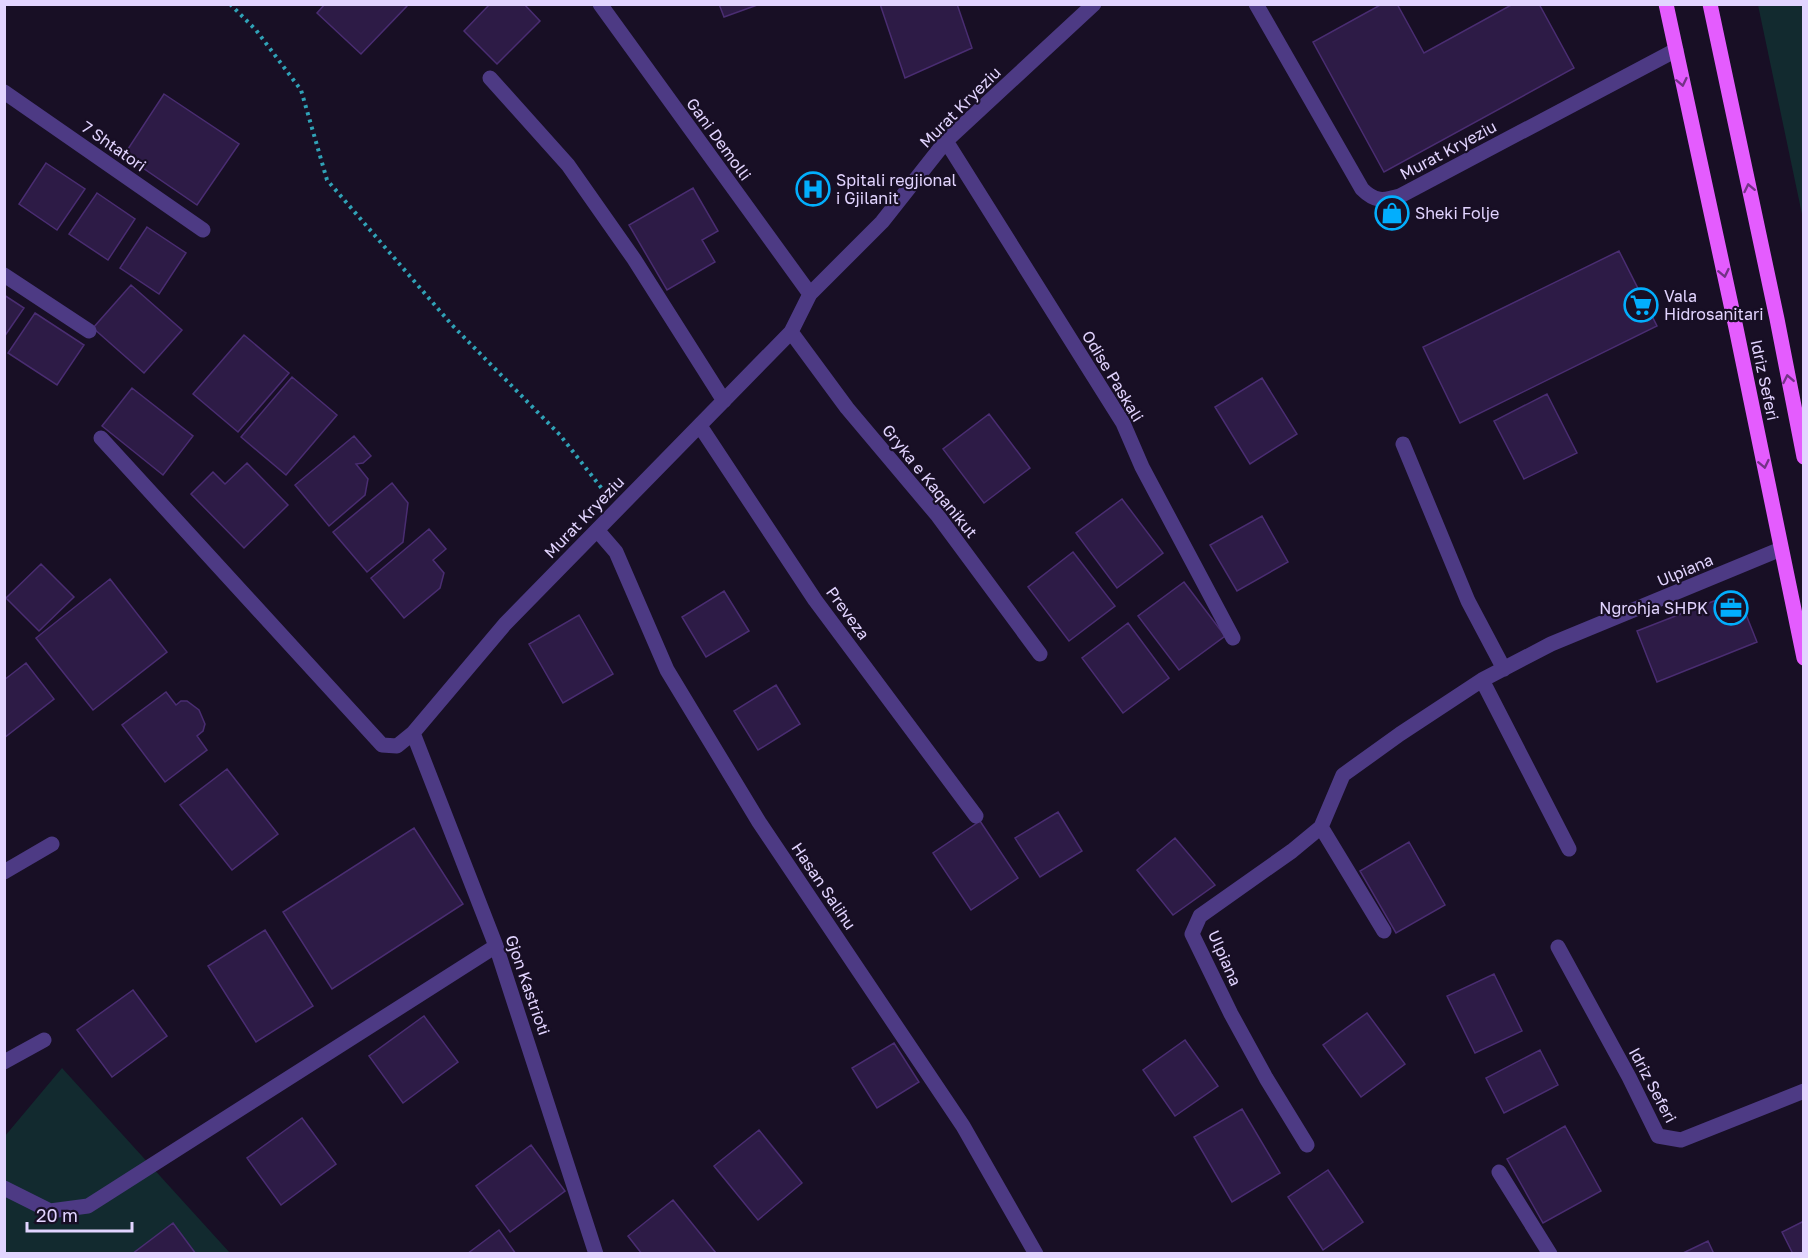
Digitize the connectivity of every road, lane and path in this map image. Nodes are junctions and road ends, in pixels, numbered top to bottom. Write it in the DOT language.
graph roads {
  1 [pos="230,4"];
  2 [pos="600,4"];
  3 [pos="1094,4"];
  4 [pos="1256,4"];
  5 [pos="1666,4"];
  6 [pos="1710,4"];
  7 [pos="1676,50"];
  8 [pos="490,78"];
  9 [pos="4,92"];
  10 [pos="946,141"];
  11 [pos="203,230"];
  12 [pos="4,275"];
  13 [pos="810,294"];
  14 [pos="89,331"];
  15 [pos="791,332"];
  16 [pos="724,401"];
  17 [pos="700,426"];
  18 [pos="101,438"];
  19 [pos="1403,444"];
  20 [pos="1803,457"];
  21 [pos="618,509"];
  22 [pos="597,530"];
  23 [pos="1781,549"];
  24 [pos="1233,638"];
  25 [pos="1040,654"];
  26 [pos="1803,658"];
  27 [pos="1504,669"];
  28 [pos="1482,680"];
  29 [pos="413,733"];
  30 [pos="976,816"];
  31 [pos="1321,827"];
  32 [pos="52,844"];
  33 [pos="1569,849"];
  34 [pos="4,872"];
  35 [pos="1384,931"];
  36 [pos="496,946"];
  37 [pos="1558,947"];
  38 [pos="44,1040"];
  39 [pos="4,1062"];
  40 [pos="1803,1091"];
  41 [pos="1307,1144"];
  42 [pos="1499,1172"];
  43 [pos="4,1188"];
  44 [pos="596,1254"];
  45 [pos="1036,1254"];
  46 [pos="1550,1254"];
  1 -- 21 [label="path"];
  2 -- 13 [label="street, Gani Demolli"];
  3 -- 10 [label="street, Murat Kryeziu"];
  4 -- 7 [label="street, Murat Kryeziu"];
  5 -- 7 [label="main road, Idriz Seferi"];
  20 -- 6 [label="main road, Idriz Seferi, one-way"];
  7 -- 23 [label="main road, Idriz Seferi, one-way"];
  8 -- 16 [label="street"];
  9 -- 11 [label="street, 7 Shtatori"];
  10 -- 13 [label="street, Murat Kryeziu"];
  10 -- 24 [label="street, Odise Paskali"];
  12 -- 14 [label="street"];
  13 -- 15 [label="street, Murat Kryeziu"];
  15 -- 16 [label="street, Murat Kryeziu"];
  15 -- 25 [label="street, Gryka e Kaqanikut"];
  16 -- 17 [label="street, Murat Kryeziu"];
  17 -- 21 [label="street, Murat Kryeziu"];
  17 -- 30 [label="street, Preveza"];
  18 -- 29 [label="street, Murat Kryeziu"];
  19 -- 27 [label="street"];
  21 -- 22 [label="street, Murat Kryeziu"];
  22 -- 29 [label="street, Murat Kryeziu"];
  22 -- 45 [label="street, Hasan Salihu"];
  23 -- 26 [label="main road, Idriz Seferi"];
  23 -- 27 [label="street, Ulpiana"];
  27 -- 28 [label="street, Ulpiana"];
  28 -- 31 [label="street, Ulpiana"];
  28 -- 33 [label="street"];
  29 -- 36 [label="street, Gjon Kastrioti"];
  31 -- 35 [label="street"];
  31 -- 41 [label="street, Ulpiana"];
  32 -- 34 [label="street"];
  36 -- 43 [label="street"];
  36 -- 44 [label="street, Gjon Kastrioti"];
  37 -- 40 [label="street, Idriz Seferi"];
  38 -- 39 [label="street"];
  42 -- 46 [label="street"];
}
